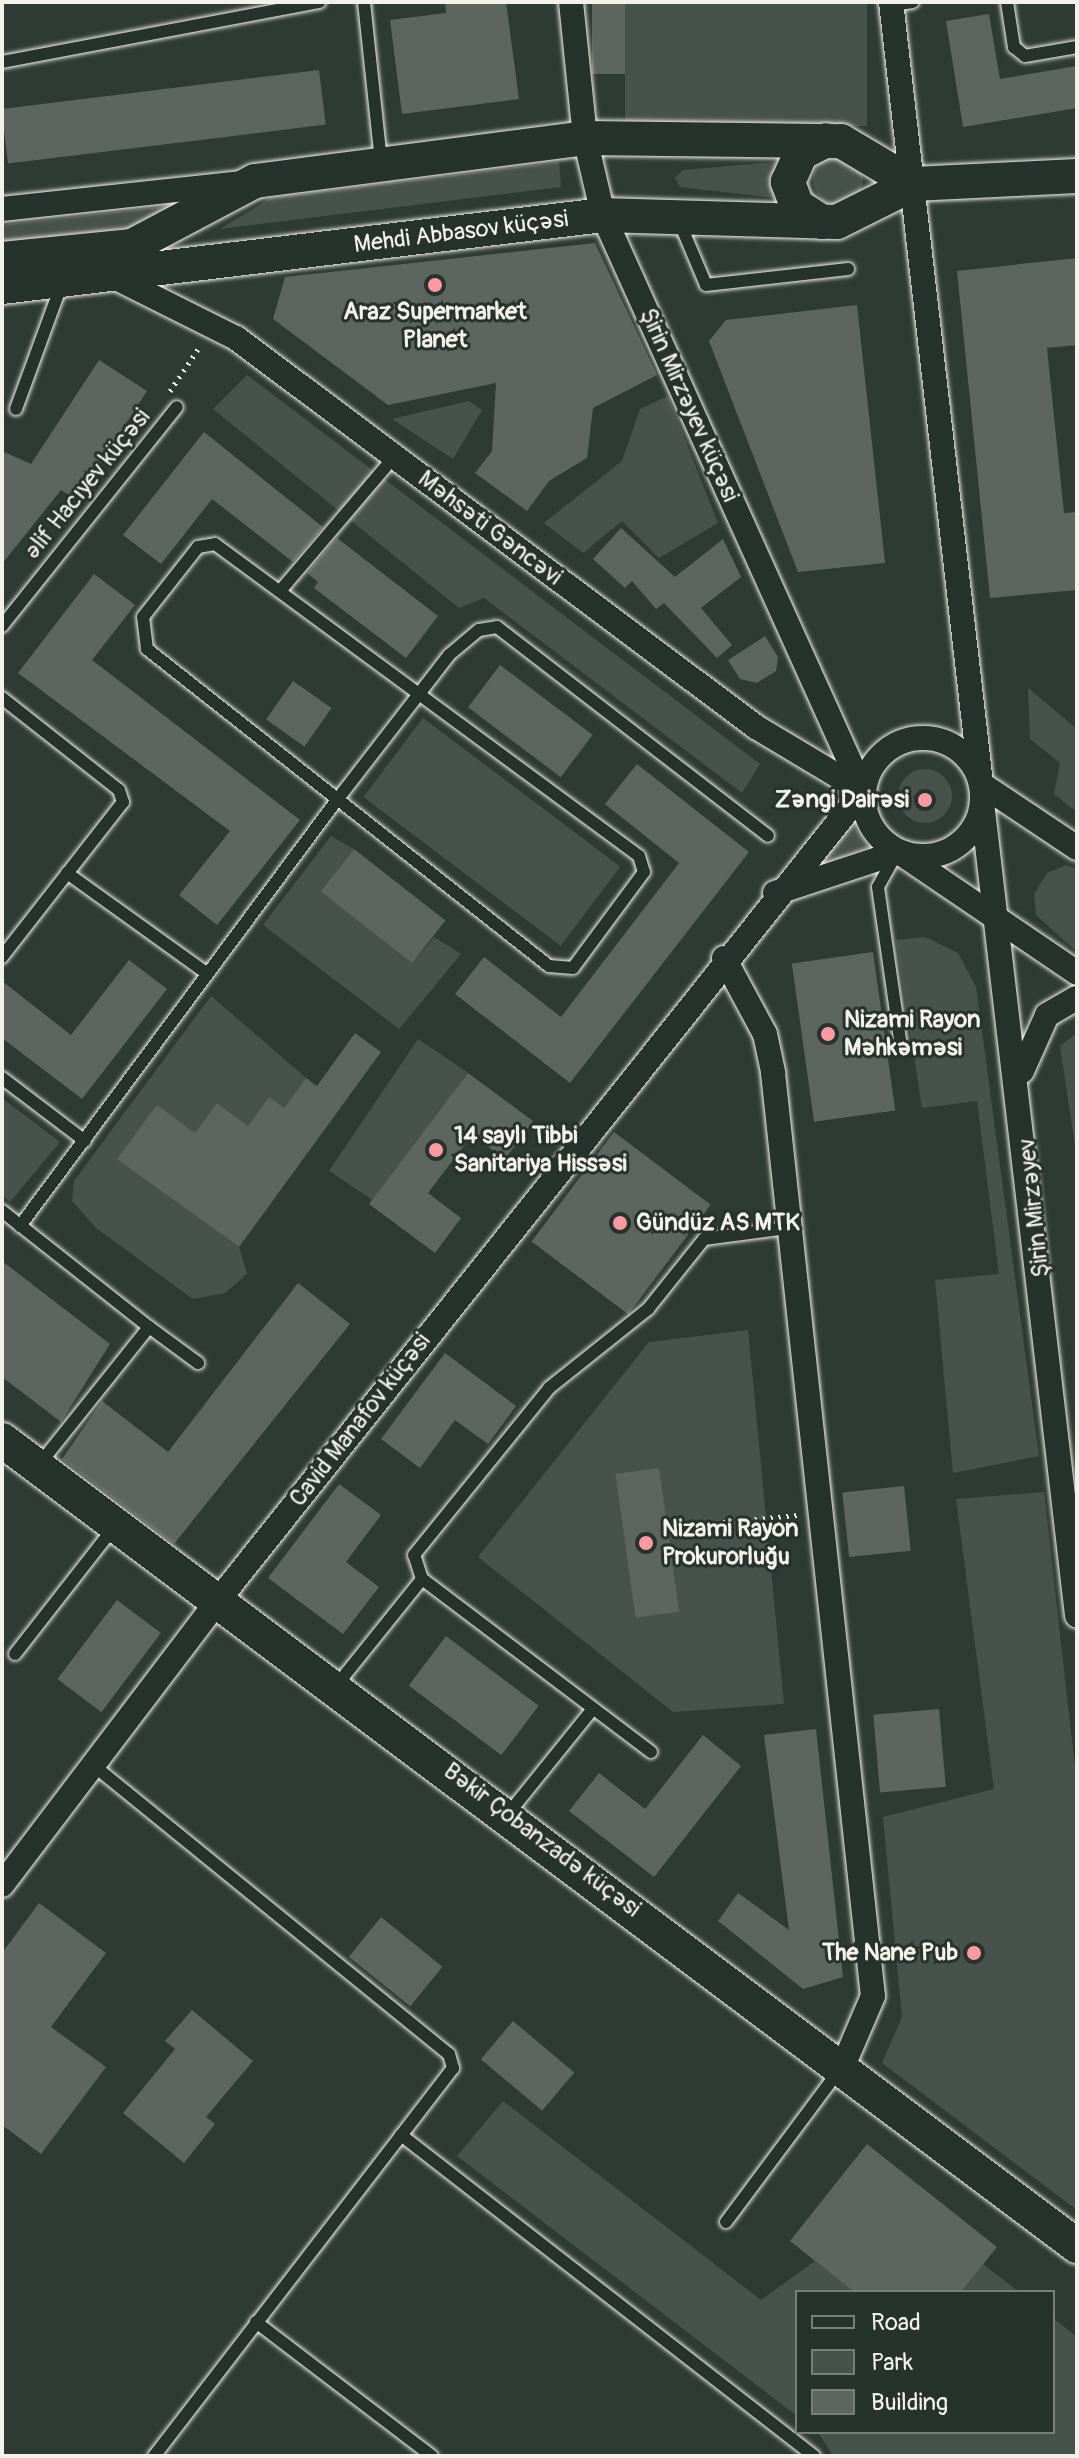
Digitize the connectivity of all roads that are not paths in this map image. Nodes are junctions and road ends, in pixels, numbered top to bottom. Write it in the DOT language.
graph roads {
  1 [pos="319,2"];
  2 [pos="364,2"];
  3 [pos="571,2"];
  4 [pos="1007,2"];
  5 [pos="899,3"];
  6 [pos="1077,47"];
  7 [pos="2,62"];
  8 [pos="585,138"];
  9 [pos="826,140"];
  10 [pos="381,165"];
  11 [pos="1077,176"];
  12 [pos="255,181"];
  13 [pos="913,184"];
  14 [pos="2,209"];
  15 [pos="603,215"];
  16 [pos="678,218"];
  17 [pos="822,222"];
  18 [pos="2,259"];
  19 [pos="848,269"];
  20 [pos="111,275"];
  21 [pos="63,280"];
  22 [pos="2,287"];
  23 [pos="177,407"];
  24 [pos="16,409"];
  25 [pos="394,457"];
  26 [pos="280,591"];
  27 [pos="2,626"];
  28 [pos="421,692"];
  29 [pos="2,698"];
  30 [pos="863,791"];
  31 [pos="982,793"];
  32 [pos="337,800"];
  33 [pos="768,836"];
  34 [pos="1077,848"];
  35 [pos="899,852"];
  36 [pos="67,873"];
  37 [pos="775,893"];
  38 [pos="996,917"];
  39 [pos="2,957"];
  40 [pos="724,958"];
  41 [pos="205,972"];
  42 [pos="1077,973"];
  43 [pos="1077,998"];
  44 [pos="900,1040"];
  45 [pos="1019,1077"];
  46 [pos="2,1078"];
  47 [pos="85,1141"];
  48 [pos="2,1211"];
  49 [pos="20,1226"];
  50 [pos="787,1228"];
  51 [pos="149,1327"];
  52 [pos="198,1363"];
  53 [pos="2,1440"];
  54 [pos="38,1466"];
  55 [pos="117,1524"];
  56 [pos="422,1579"];
  57 [pos="220,1598"];
  58 [pos="1077,1615"];
  59 [pos="15,1654"];
  60 [pos="336,1686"];
  61 [pos="592,1710"];
  62 [pos="651,1752"];
  63 [pos="93,1765"];
  64 [pos="508,1814"];
  65 [pos="2,1885"];
  66 [pos="843,2066"];
  67 [pos="401,2135"];
  68 [pos="726,2222"];
  69 [pos="1077,2246"];
  70 [pos="256,2322"];
  71 [pos="154,2456"];
  72 [pos="432,2456"];
  73 [pos="814,2456"];
  1 -- 7 [label="lane"];
  2 -- 10 [label="lane"];
  3 -- 8 [label="street, Şirin Mirzəyev küçəsi"];
  4 -- 6 [label="lane"];
  5 -- 13 [label="street"];
  8 -- 9 [label="street"];
  8 -- 10 [label="street"];
  8 -- 15 [label="street, Şirin Mirzəyev küçəsi"];
  9 -- 13 [label="street"];
  9 -- 17 [label="street"];
  10 -- 12 [label="street"];
  11 -- 13 [label="street, Mehdi Abbasov küçəsi"];
  12 -- 14 [label="street"];
  12 -- 18 [label="street"];
  13 -- 17 [label="street, Mehdi Abbasov küçəsi"];
  13 -- 31 [label="street"];
  15 -- 16 [label="street, Mehdi Abbasov küçəsi"];
  15 -- 20 [label="street, Mehdi Abbasov küçəsi"];
  15 -- 30 [label="street, Şirin Mirzəyev küçəsi"];
  16 -- 17 [label="street, Mehdi Abbasov küçəsi"];
  16 -- 19 [label="lane"];
  20 -- 21 [label="street, Mehdi Abbasov küçəsi"];
  20 -- 25 [label="street, Məhsəti Gəncəvi"];
  21 -- 22 [label="street, Mehdi Abbasov küçəsi"];
  21 -- 24 [label="lane"];
  23 -- 27 [label="lane, Əlif Hacıyev küçəsi"];
  25 -- 26 [label="lane"];
  25 -- 30 [label="street, Məhsəti Gəncəvi"];
  26 -- 28 [label="lane"];
  26 -- 32 [label="lane"];
  28 -- 32 [label="lane"];
  28 -- 32 [label="lane"];
  28 -- 33 [label="lane"];
  29 -- 36 [label="lane"];
  30 -- 31 [label="street"];
  30 -- 35 [label="street"];
  30 -- 37 [label="street, Cavid Manafov küçəsi"];
  31 -- 34 [label="street"];
  31 -- 35 [label="street"];
  31 -- 38 [label="street, Şirin Mirzəyev"];
  32 -- 41 [label="lane"];
  35 -- 37 [label="street"];
  35 -- 38 [label="street"];
  35 -- 44 [label="lane"];
  36 -- 39 [label="lane"];
  36 -- 41 [label="lane"];
  37 -- 40 [label="street, Cavid Manafov küçəsi"];
  38 -- 42 [label="street"];
  38 -- 45 [label="street, Şirin Mirzəyev"];
  40 -- 50 [label="street"];
  40 -- 57 [label="street, Cavid Manafov küçəsi"];
  41 -- 47 [label="lane"];
  43 -- 45 [label="street"];
  45 -- 58 [label="street, Şirin Mirzəyev"];
  46 -- 47 [label="lane"];
  47 -- 49 [label="lane"];
  48 -- 49 [label="lane"];
  49 -- 51 [label="lane"];
  50 -- 56 [label="lane"];
  50 -- 66 [label="street"];
  51 -- 52 [label="lane"];
  51 -- 54 [label="lane"];
  53 -- 54 [label="street, Bəkir Çobanzadə küçəsi"];
  54 -- 55 [label="street, Bəkir Çobanzadə küçəsi"];
  55 -- 57 [label="street, Bəkir Çobanzadə küçəsi"];
  55 -- 59 [label="lane"];
  56 -- 60 [label="lane"];
  56 -- 61 [label="lane"];
  57 -- 60 [label="street, Bəkir Çobanzadə küçəsi"];
  57 -- 63 [label="street, Cavid Manafov küçəsi"];
  60 -- 64 [label="street, Bəkir Çobanzadə küçəsi"];
  61 -- 62 [label="lane"];
  61 -- 64 [label="lane"];
  63 -- 65 [label="street, Cavid Manafov küçəsi"];
  63 -- 67 [label="lane"];
  64 -- 66 [label="street, Bəkir Çobanzadə küçəsi"];
  66 -- 68 [label="lane"];
  66 -- 69 [label="street, Bəkir Çobanzadə küçəsi"];
  67 -- 70 [label="lane"];
  67 -- 73 [label="lane"];
  70 -- 71 [label="lane"];
  70 -- 72 [label="lane"];
}
